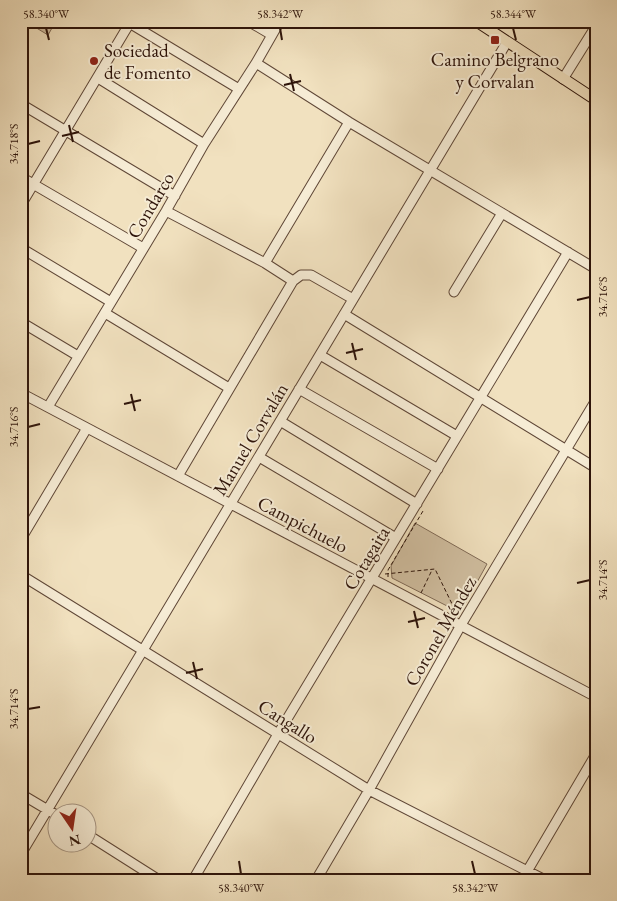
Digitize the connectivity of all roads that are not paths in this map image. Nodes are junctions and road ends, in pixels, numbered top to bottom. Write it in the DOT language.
graph roads {
  1 [pos="248,21"];
  2 [pos="280,21"];
  3 [pos="476,21"];
  4 [pos="129,22"];
  5 [pos="596,26"];
  6 [pos="272,36"];
  7 [pos="507,42"];
  8 [pos="256,63"];
  9 [pos="98,78"];
  10 [pos="563,79"];
  11 [pos="239,89"];
  12 [pos="596,100"];
  13 [pos="21,104"];
  14 [pos="349,122"];
  15 [pos="66,131"];
  16 [pos="204,144"];
  17 [pos="431,170"];
  18 [pos="21,177"];
  19 [pos="33,184"];
  20 [pos="175,196"];
  21 [pos="21,205"];
  22 [pos="166,211"];
  23 [pos="502,213"];
  24 [pos="21,248"];
  25 [pos="143,248"];
  26 [pos="568,252"];
  27 [pos="264,263"];
  28 [pos="596,269"];
  29 [pos="293,281"];
  30 [pos="454,292"];
  31 [pos="353,299"];
  32 [pos="111,302"];
  33 [pos="105,313"];
  34 [pos="344,314"];
  35 [pos="21,322"];
  36 [pos="320,355"];
  37 [pos="78,356"];
  38 [pos="229,388"];
  39 [pos="299,389"];
  40 [pos="21,393"];
  41 [pos="481,397"];
  42 [pos="596,400"];
  43 [pos="48,407"];
  44 [pos="280,421"];
  45 [pos="87,428"];
  46 [pos="457,436"];
  47 [pos="565,450"];
  48 [pos="259,457"];
  49 [pos="596,468"];
  50 [pos="438,469"];
  51 [pos="178,476"];
  52 [pos="230,504"];
  53 [pos="420,508"];
  54 [pos="396,538"];
  55 [pos="21,539"];
  56 [pos="21,575"];
  57 [pos="373,579"];
  58 [pos="458,623"];
  59 [pos="143,650"];
  60 [pos="596,697"];
  61 [pos="278,734"];
  62 [pos="596,754"];
  63 [pos="369,790"];
  64 [pos="21,794"];
  65 [pos="52,804"];
  66 [pos="48,810"];
  67 [pos="98,841"];
  68 [pos="21,854"];
  69 [pos="527,871"];
  70 [pos="159,880"];
  71 [pos="193,880"];
  72 [pos="316,880"];
  73 [pos="522,880"];
  74 [pos="545,880"];
  1 -- 6 [label="street"];
  2 -- 6 [label="street, Condarco"];
  3 -- 7 [label="main road"];
  4 -- 9 [label="street"];
  4 -- 11 [label="street"];
  5 -- 10 [label="street"];
  6 -- 8 [label="street, Condarco"];
  7 -- 10 [label="main road"];
  7 -- 17 [label="street, Manuel Corvalán"];
  8 -- 11 [label="street, Condarco"];
  8 -- 14 [label="street"];
  9 -- 15 [label="street"];
  9 -- 16 [label="street"];
  10 -- 12 [label="main road"];
  11 -- 16 [label="street, Condarco"];
  13 -- 15 [label="street"];
  14 -- 17 [label="street"];
  14 -- 27 [label="street"];
  15 -- 19 [label="street"];
  15 -- 20 [label="street"];
  16 -- 20 [label="street, Condarco"];
  17 -- 23 [label="street"];
  17 -- 31 [label="street, Manuel Corvalán"];
  18 -- 19 [label="street"];
  19 -- 21 [label="street"];
  19 -- 25 [label="street"];
  20 -- 22 [label="street, Condarco"];
  22 -- 25 [label="street, Condarco"];
  22 -- 27 [label="street"];
  23 -- 26 [label="street"];
  23 -- 30 [label="street"];
  24 -- 32 [label="street"];
  25 -- 32 [label="street, Condarco"];
  26 -- 28 [label="street"];
  26 -- 41 [label="street, Cotagaita"];
  27 -- 29 [label="street"];
  29 -- 31 [label="street"];
  29 -- 38 [label="street"];
  31 -- 34 [label="street, Manuel Corvalán"];
  32 -- 33 [label="street, Condarco"];
  33 -- 37 [label="street, Condarco"];
  33 -- 38 [label="street"];
  34 -- 36 [label="street, Manuel Corvalán"];
  34 -- 41 [label="street"];
  35 -- 37 [label="street"];
  36 -- 39 [label="street, Manuel Corvalán"];
  36 -- 46 [label="street"];
  37 -- 43 [label="street, Condarco"];
  38 -- 51 [label="street"];
  39 -- 44 [label="street, Manuel Corvalán"];
  39 -- 50 [label="street"];
  40 -- 43 [label="street, Campichuelo"];
  41 -- 46 [label="street, Cotagaita"];
  41 -- 47 [label="street"];
  42 -- 47 [label="street, Coronel Méndez"];
  43 -- 45 [label="street, Campichuelo"];
  44 -- 48 [label="street, Manuel Corvalán"];
  44 -- 53 [label="street"];
  45 -- 51 [label="street, Campichuelo"];
  45 -- 55 [label="street"];
  46 -- 50 [label="street, Cotagaita"];
  47 -- 49 [label="street"];
  47 -- 58 [label="street, Coronel Méndez"];
  48 -- 52 [label="street, Manuel Corvalán"];
  48 -- 54 [label="street"];
  50 -- 53 [label="street, Cotagaita"];
  51 -- 52 [label="street, Campichuelo"];
  52 -- 57 [label="street, Campichuelo"];
  52 -- 59 [label="street, Manuel Corvalán"];
  53 -- 54 [label="street, Cotagaita"];
  54 -- 57 [label="street, Cotagaita"];
  56 -- 59 [label="street, Cangallo"];
  57 -- 58 [label="street, Campichuelo"];
  57 -- 61 [label="street, Cotagaita"];
  58 -- 60 [label="street, Campichuelo"];
  58 -- 63 [label="street, Coronel Méndez"];
  59 -- 61 [label="street, Cangallo"];
  59 -- 65 [label="street, Manuel Corvalán"];
  61 -- 63 [label="street, Cangallo"];
  61 -- 71 [label="street, Cotagaita"];
  62 -- 69 [label="street"];
  63 -- 69 [label="street, Cangallo"];
  63 -- 72 [label="street, Coronel Méndez"];
  64 -- 66 [label="street"];
  66 -- 68 [label="street, Manuel Corvalán"];
  67 -- 70 [label="street"];
  69 -- 73 [label="street"];
  69 -- 74 [label="street, Cangallo"];
}
